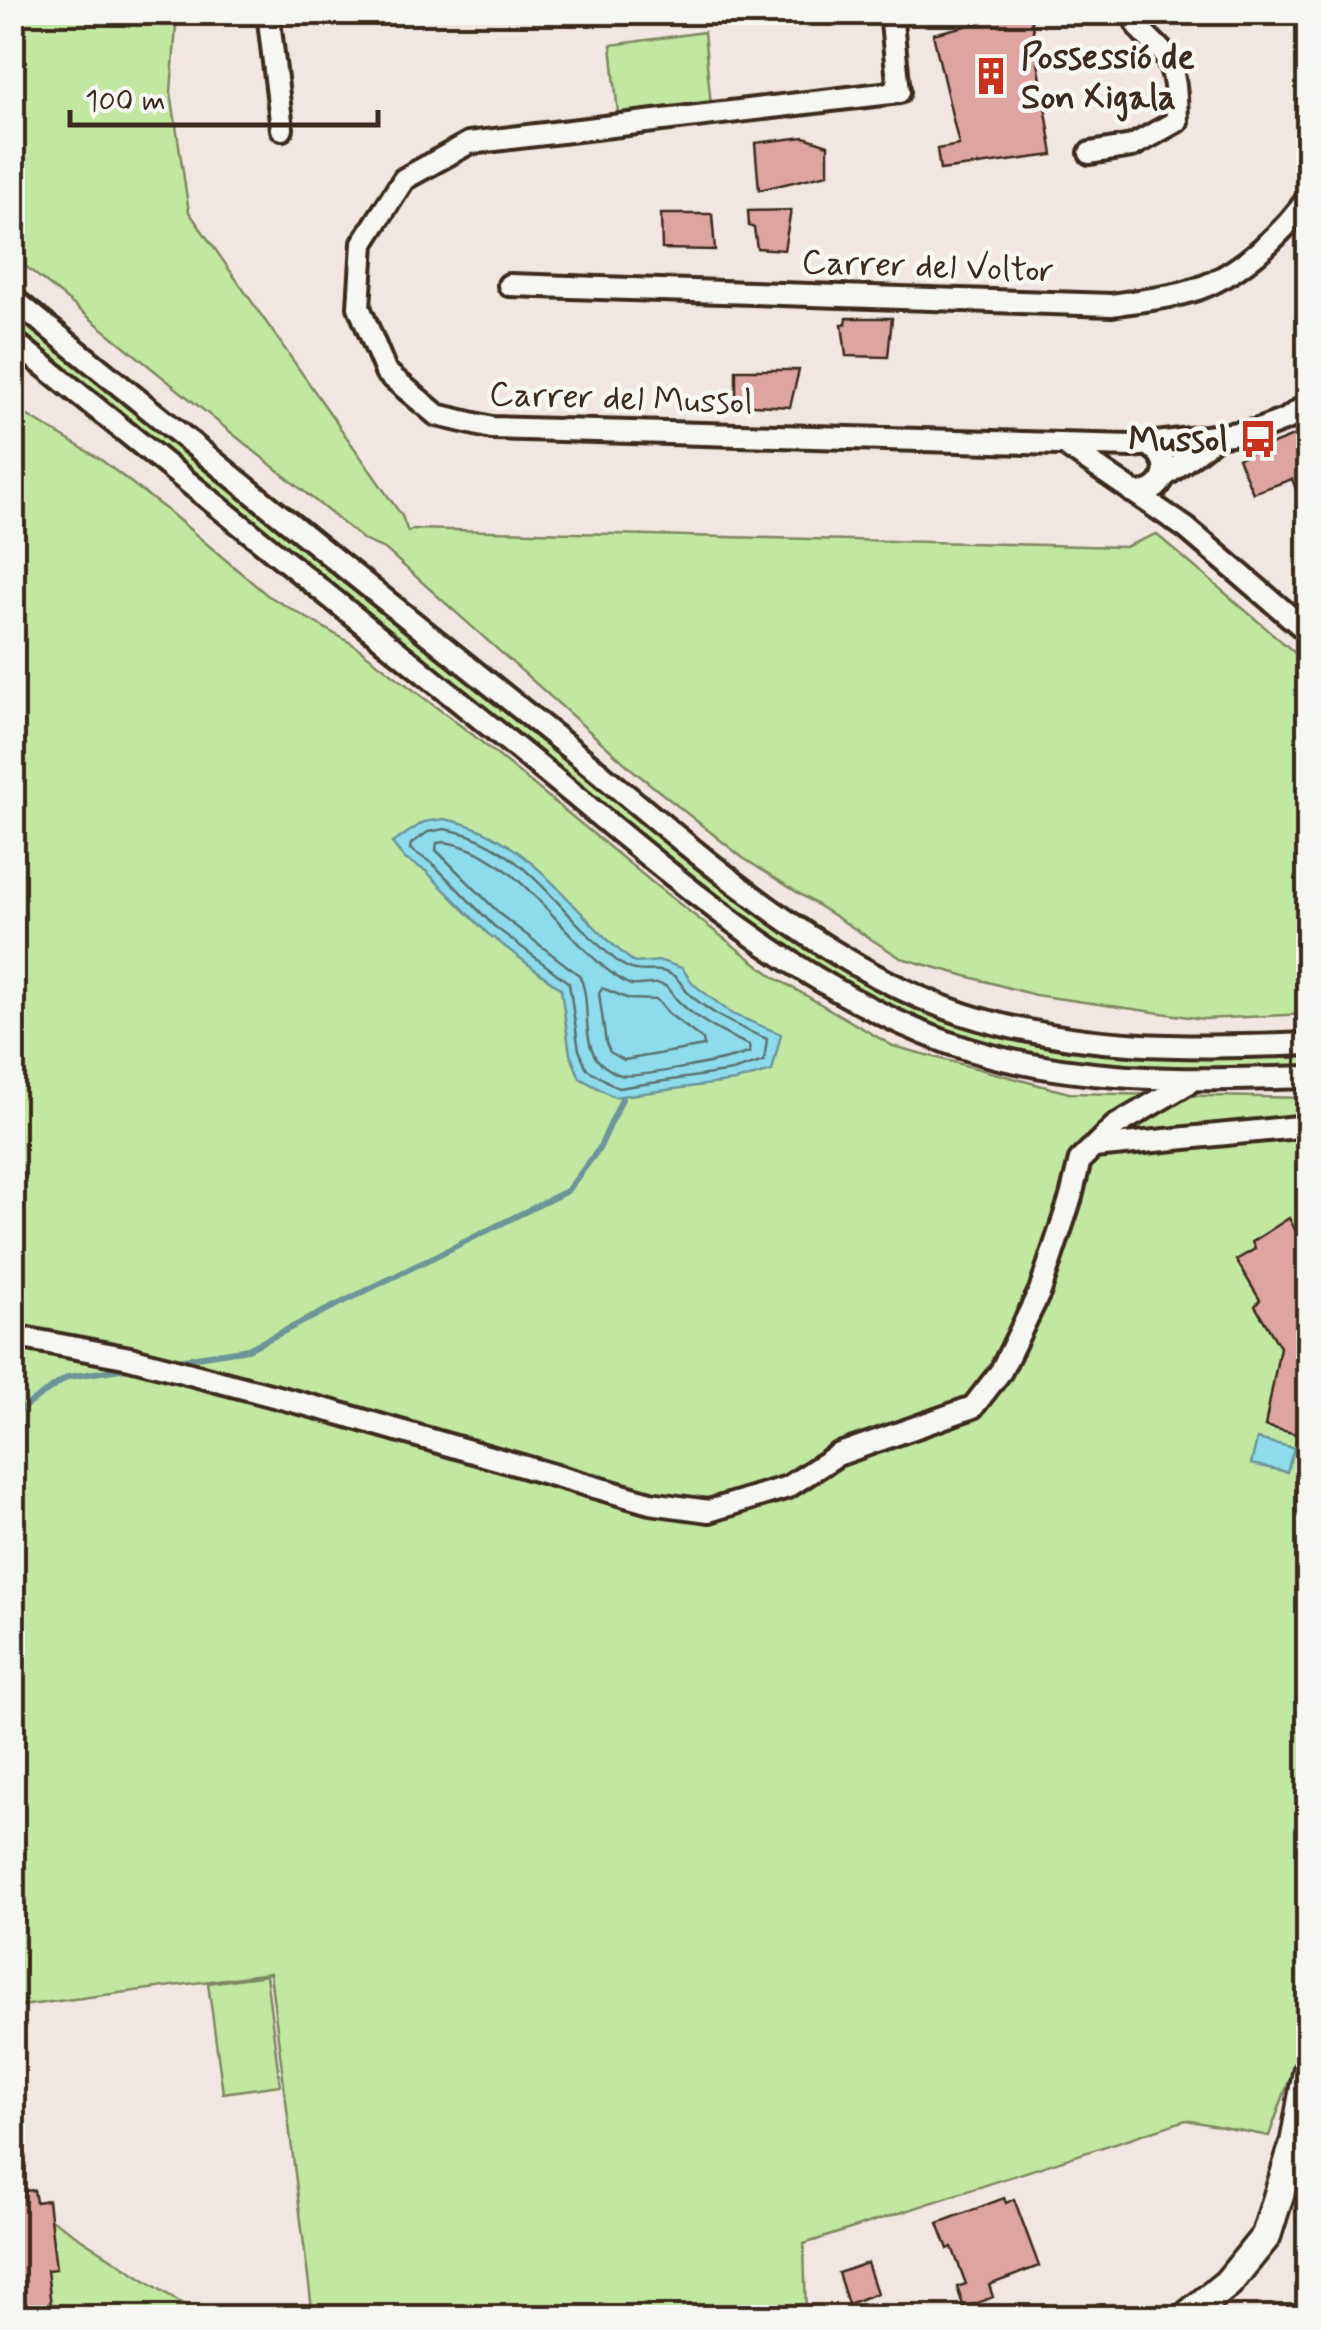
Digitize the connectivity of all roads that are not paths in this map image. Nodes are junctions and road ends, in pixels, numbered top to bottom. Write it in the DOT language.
graph roads {
  1 [pos="268,12"];
  2 [pos="891,12"];
  3 [pos="1133,12"];
  4 [pos="282,128"];
  5 [pos="1090,152"];
  6 [pos="1308,198"];
  7 [pos="508,284"];
  8 [pos="12,298"];
  9 [pos="12,340"];
  10 [pos="1308,404"];
  11 [pos="1216,437"];
  12 [pos="1139,445"];
  13 [pos="1067,446"];
  14 [pos="1163,480"];
  15 [pos="1126,486"];
  16 [pos="1186,528"];
  17 [pos="1308,632"];
  18 [pos="1308,1044"];
  19 [pos="1308,1076"];
  20 [pos="1190,1082"];
  21 [pos="1308,1126"];
  22 [pos="1094,1147"];
  23 [pos="12,1336"];
  24 [pos="1308,2071"];
  25 [pos="1185,2318"];
  1 -- 4 [label="street"];
  2 -- 13 [label="street, Carrer del Mussol"];
  3 -- 5 [label="street"];
  6 -- 7 [label="street, Carrer del Voltor"];
  8 -- 18 [label="street"];
  9 -- 20 [label="street"];
  10 -- 11 [label="street, Carrer del Mussol"];
  11 -- 12 [label="street, Carrer del Mussol"];
  11 -- 14 [label="street, Carrer del Mussol"];
  12 -- 13 [label="street, Carrer del Mussol"];
  12 -- 14 [label="street"];
  12 -- 15 [label="street"];
  13 -- 15 [label="street"];
  14 -- 15 [label="street"];
  14 -- 16 [label="street"];
  15 -- 16 [label="street"];
  16 -- 17 [label="street"];
  19 -- 20 [label="street"];
  20 -- 22 [label="street"];
  21 -- 22 [label="street"];
  22 -- 23 [label="street"];
  24 -- 25 [label="street"];
}
